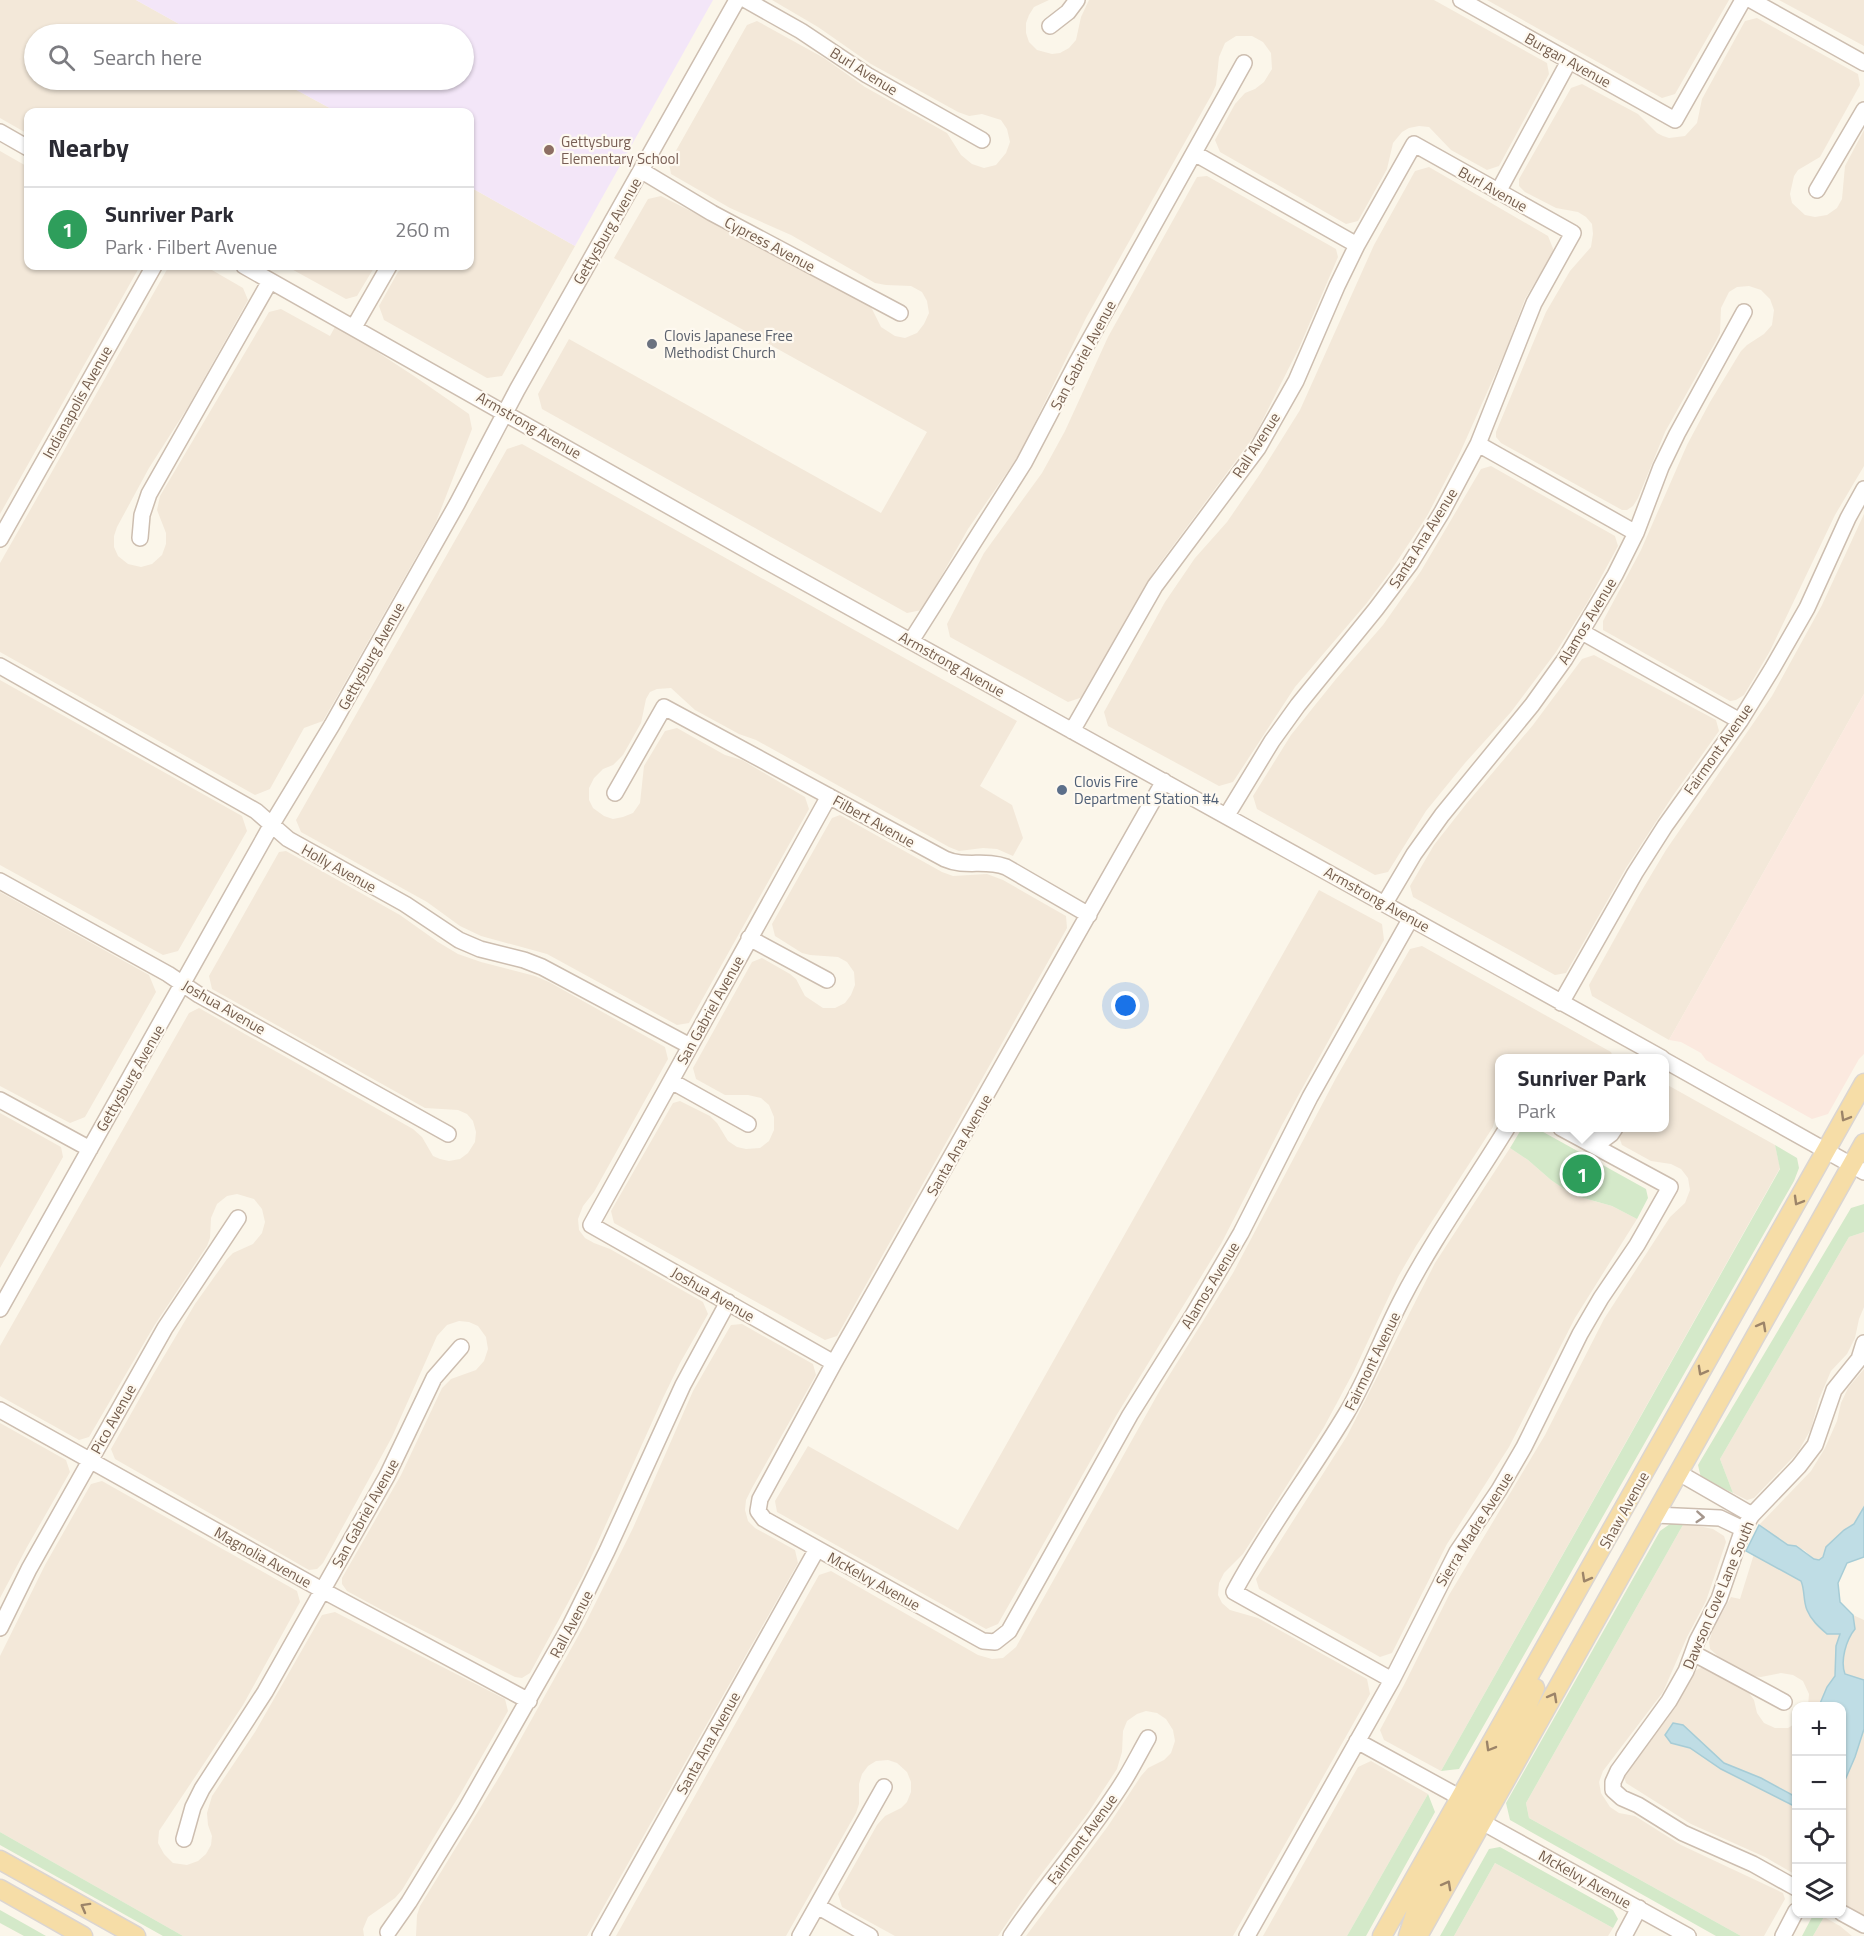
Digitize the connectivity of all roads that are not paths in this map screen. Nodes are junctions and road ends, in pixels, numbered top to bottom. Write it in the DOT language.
graph roads {
  1 [pos="737,0"];
  2 [pos="746,0"];
  3 [pos="1077,0"];
  4 [pos="1461,0"];
  5 [pos="1743,0"];
  6 [pos="1751,0"];
  7 [pos="1050,26"];
  8 [pos="1569,61"];
  9 [pos="1244,63"];
  10 [pos="1864,63"];
  11 [pos="1864,110"];
  12 [pos="0,132"];
  13 [pos="982,140"];
  14 [pos="1414,144"];
  15 [pos="24,146"];
  16 [pos="1194,153"];
  17 [pos="642,171"];
  18 [pos="1817,190"];
  19 [pos="1498,192"];
  20 [pos="1573,233"];
  21 [pos="1357,245"];
  22 [pos="152,270"];
  23 [pos="251,270"];
  24 [pos="387,270"];
  25 [pos="270,281"];
  26 [pos="1744,312"];
  27 [pos="900,313"];
  28 [pos="354,327"];
  29 [pos="506,412"];
  30 [pos="1478,444"];
  31 [pos="1864,489"];
  32 [pos="1636,533"];
  33 [pos="0,538"];
  34 [pos="140,538"];
  35 [pos="1582,632"];
  36 [pos="911,641"];
  37 [pos="0,666"];
  38 [pos="1740,721"];
  39 [pos="1072,731"];
  40 [pos="1164,781"];
  41 [pos="615,793"];
  42 [pos="829,796"];
  43 [pos="1227,815"];
  44 [pos="272,824"];
  45 [pos="0,881"];
  46 [pos="1385,903"];
  47 [pos="1089,915"];
  48 [pos="1411,918"];
  49 [pos="749,938"];
  50 [pos="826,980"];
  51 [pos="183,984"];
  52 [pos="1561,1003"];
  53 [pos="690,1046"];
  54 [pos="1641,1054"];
  55 [pos="1669,1062"];
  56 [pos="671,1081"];
  57 [pos="1864,1083"];
  58 [pos="0,1100"];
  59 [pos="748,1124"];
  60 [pos="1504,1132"];
  61 [pos="1569,1132"];
  62 [pos="1595,1132"];
  63 [pos="1612,1132"];
  64 [pos="448,1134"];
  65 [pos="1864,1143"];
  66 [pos="1595,1146"];
  67 [pos="90,1149"];
  68 [pos="1827,1150"];
  69 [pos="1858,1168"];
  70 [pos="238,1218"];
  71 [pos="591,1225"];
  72 [pos="728,1302"];
  73 [pos="0,1309"];
  74 [pos="1864,1343"];
  75 [pos="461,1347"];
  76 [pos="834,1363"];
  77 [pos="0,1410"];
  78 [pos="90,1460"];
  79 [pos="1679,1473"];
  80 [pos="758,1511"];
  81 [pos="1655,1515"];
  82 [pos="1752,1515"];
  83 [pos="1743,1529"];
  84 [pos="817,1549"];
  85 [pos="322,1590"];
  86 [pos="0,1628"];
  87 [pos="995,1642"];
  88 [pos="1549,1644"];
  89 [pos="1693,1653"];
  90 [pos="1392,1680"];
  91 [pos="529,1701"];
  92 [pos="1784,1702"];
  93 [pos="1148,1738"];
  94 [pos="1357,1741"];
  95 [pos="884,1787"];
  96 [pos="1461,1798"];
  97 [pos="1482,1822"];
  98 [pos="184,1839"];
  99 [pos="0,1860"];
  100 [pos="1792,1885"];
  101 [pos="0,1889"];
  102 [pos="817,1906"];
  103 [pos="1639,1908"];
  104 [pos="1846,1915"];
  105 [pos="1793,1918"];
  106 [pos="1864,1925"];
  107 [pos="388,1932"];
  108 [pos="83,1936"];
  109 [pos="136,1936"];
  110 [pos="600,1936"];
  111 [pos="800,1936"];
  112 [pos="870,1936"];
  113 [pos="1011,1936"];
  114 [pos="1247,1936"];
  115 [pos="1382,1936"];
  116 [pos="1408,1936"];
  117 [pos="1418,1936"];
  118 [pos="1624,1936"];
  119 [pos="1688,1936"];
  120 [pos="1783,1936"];
  1 -- 17 [label="street, Gettysburg Avenue"];
  2 -- 13 [label="street, Burl Avenue"];
  3 -- 7 [label="street"];
  4 -- 8 [label="street, Burgan Avenue"];
  5 -- 8 [label="street, Burgan Avenue"];
  6 -- 10 [label="street"];
  8 -- 19 [label="street"];
  9 -- 16 [label="street, San Gabriel Avenue"];
  11 -- 18 [label="street"];
  12 -- 15 [label="street"];
  14 -- 19 [label="street, Burl Avenue"];
  14 -- 21 [label="street, Rall Avenue"];
  16 -- 21 [label="street"];
  16 -- 36 [label="street, San Gabriel Avenue"];
  17 -- 27 [label="street, Cypress Avenue"];
  17 -- 29 [label="street, Gettysburg Avenue"];
  19 -- 20 [label="street, Burl Avenue"];
  20 -- 30 [label="street, Santa Ana Avenue"];
  21 -- 39 [label="street, Rall Avenue"];
  22 -- 33 [label="street, Indianapolis Avenue"];
  23 -- 25 [label="street, Armstrong Avenue"];
  24 -- 28 [label="street"];
  25 -- 28 [label="street, Armstrong Avenue"];
  25 -- 34 [label="street"];
  26 -- 32 [label="street, Alamos Avenue"];
  28 -- 29 [label="street, Armstrong Avenue"];
  29 -- 36 [label="street, Armstrong Avenue"];
  29 -- 44 [label="street, Gettysburg Avenue"];
  30 -- 32 [label="street"];
  30 -- 43 [label="street, Santa Ana Avenue"];
  31 -- 38 [label="street, Fairmont Avenue"];
  32 -- 35 [label="street, Alamos Avenue"];
  35 -- 38 [label="street"];
  35 -- 46 [label="street, Alamos Avenue"];
  36 -- 39 [label="street, Armstrong Avenue"];
  37 -- 44 [label="street, Holly Avenue"];
  38 -- 52 [label="street, Fairmont Avenue"];
  39 -- 40 [label="street, Armstrong Avenue"];
  40 -- 43 [label="street, Armstrong Avenue"];
  40 -- 47 [label="street, Santa Ana Avenue"];
  41 -- 42 [label="street, Filbert Avenue"];
  42 -- 47 [label="street, Filbert Avenue"];
  42 -- 49 [label="street, San Gabriel Avenue"];
  43 -- 46 [label="street, Armstrong Avenue"];
  44 -- 51 [label="street, Gettysburg Avenue"];
  44 -- 53 [label="street, Holly Avenue"];
  45 -- 51 [label="street, Joshua Avenue"];
  46 -- 48 [label="street, Armstrong Avenue"];
  47 -- 76 [label="street, Santa Ana Avenue"];
  48 -- 52 [label="street, Armstrong Avenue"];
  48 -- 87 [label="street, Alamos Avenue"];
  49 -- 50 [label="street"];
  49 -- 53 [label="street, San Gabriel Avenue"];
  51 -- 64 [label="street, Joshua Avenue"];
  51 -- 67 [label="street, Gettysburg Avenue"];
  52 -- 54 [label="street, Armstrong Avenue"];
  53 -- 56 [label="street, San Gabriel Avenue"];
  55 -- 68 [label="street, Armstrong Avenue"];
  56 -- 59 [label="street"];
  56 -- 71 [label="street, San Gabriel Avenue"];
  57 -- 68 [label="main road, Shaw Avenue, one-way"];
  58 -- 67 [label="street"];
  60 -- 90 [label="street, Fairmont Avenue"];
  61 -- 66 [label="street"];
  62 -- 66 [label="street"];
  63 -- 66 [label="street"];
  65 -- 69 [label="main road, Shaw Avenue"];
  66 -- 90 [label="street, Sierra Madre Avenue"];
  67 -- 73 [label="street, Gettysburg Avenue"];
  68 -- 69 [label="street, Armstrong Avenue"];
  68 -- 88 [label="main road, Shaw Avenue, one-way"];
  79 -- 69 [label="main road, Shaw Avenue, one-way"];
  70 -- 78 [label="street, Pico Avenue"];
  71 -- 72 [label="street, Joshua Avenue"];
  72 -- 76 [label="street, Joshua Avenue"];
  72 -- 91 [label="street, Rall Avenue"];
  74 -- 82 [label="street, Dawson Cove Lane South"];
  75 -- 85 [label="street, San Gabriel Avenue"];
  76 -- 80 [label="street, Santa Ana Avenue"];
  77 -- 78 [label="street, Magnolia Avenue"];
  78 -- 85 [label="street, Magnolia Avenue"];
  78 -- 86 [label="street, Pico Avenue"];
  79 -- 81 [label="main road, Shaw Avenue"];
  79 -- 82 [label="street"];
  80 -- 84 [label="street, McKelvy Avenue"];
  81 -- 83 [label="street, one-way"];
  97 -- 81 [label="main road, Shaw Avenue, one-way"];
  82 -- 83 [label="street, Dawson Cove Lane South"];
  83 -- 89 [label="street, Dawson Cove Lane South"];
  84 -- 87 [label="street, McKelvy Avenue"];
  84 -- 110 [label="street, Santa Ana Avenue"];
  85 -- 91 [label="street, Magnolia Avenue"];
  85 -- 98 [label="street, San Gabriel Avenue"];
  88 -- 96 [label="main road, Shaw Avenue, one-way"];
  88 -- 97 [label="main road"];
  89 -- 92 [label="street"];
  89 -- 100 [label="street, Dawson Cove Lane South"];
  90 -- 94 [label="street, Sierra Madre Avenue"];
  91 -- 107 [label="street, Rall Avenue"];
  93 -- 113 [label="street, Fairmont Avenue"];
  94 -- 96 [label="street"];
  94 -- 114 [label="street, Sierra Madre Avenue"];
  95 -- 102 [label="street"];
  96 -- 115 [label="main road, Shaw Avenue"];
  96 -- 116 [label="main road"];
  97 -- 103 [label="street, McKelvy Avenue"];
  117 -- 97 [label="main road, Shaw Avenue, one-way"];
  109 -- 99 [label="main road, one-way"];
  101 -- 108 [label="main road"];
  102 -- 111 [label="street"];
  102 -- 112 [label="street"];
  103 -- 118 [label="street"];
  103 -- 119 [label="street, McKelvy Avenue"];
  104 -- 106 [label="street"];
  105 -- 120 [label="street"];
}
